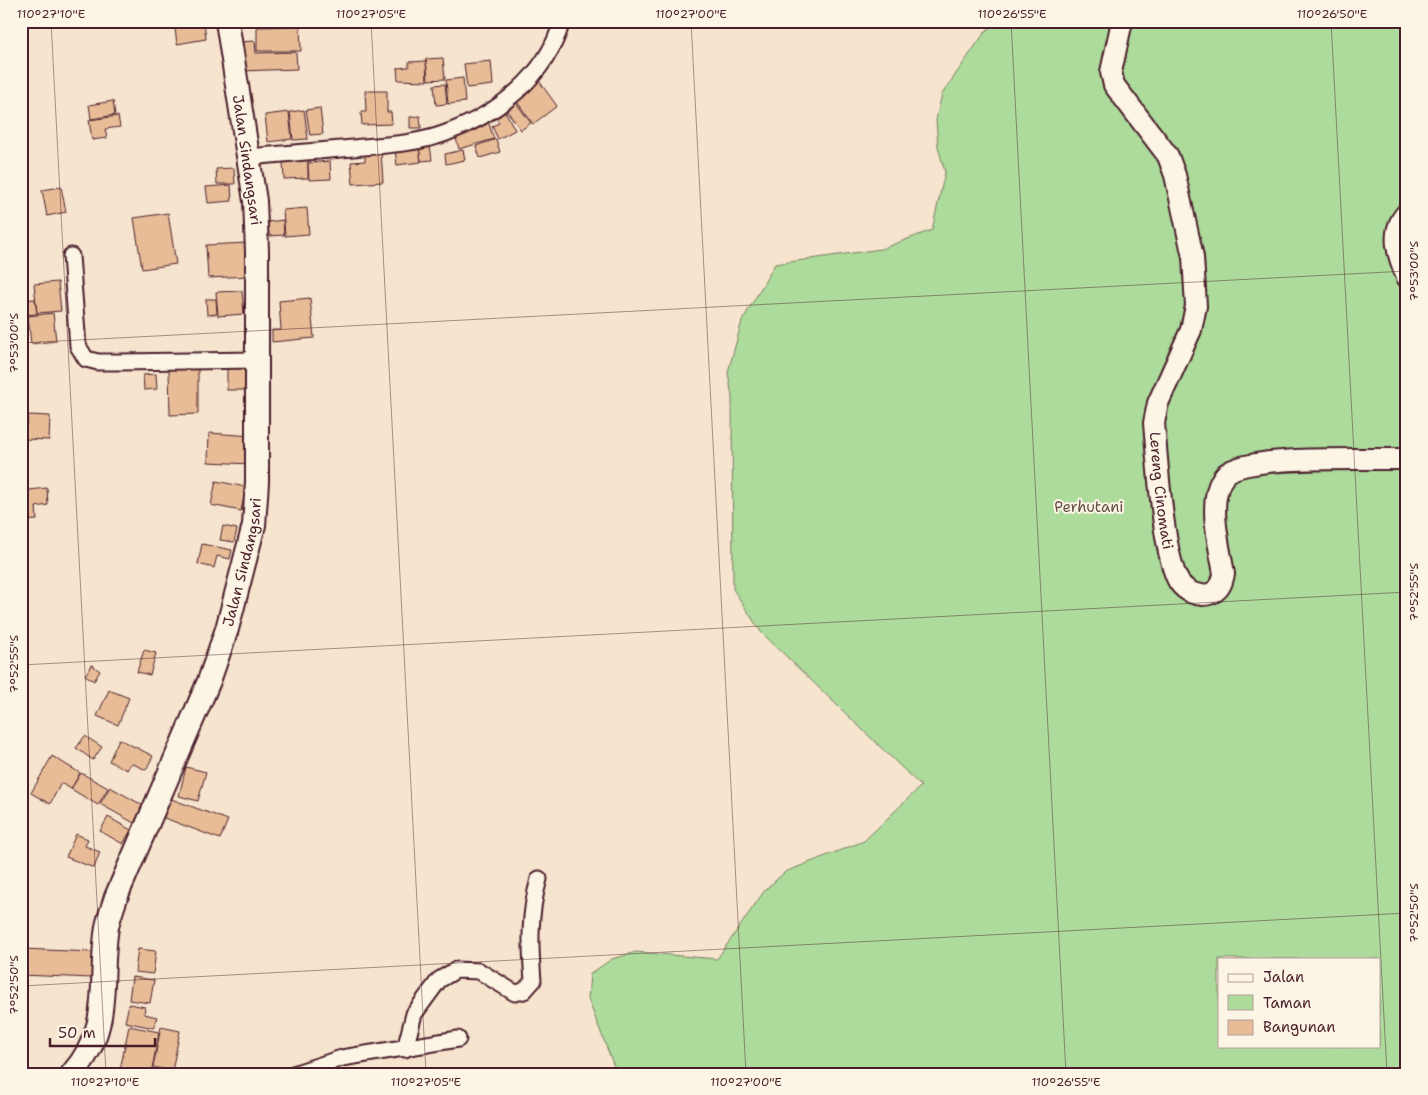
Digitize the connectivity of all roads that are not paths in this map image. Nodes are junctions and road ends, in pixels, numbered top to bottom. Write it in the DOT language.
graph roads {
  1 [pos="227,21"];
  2 [pos="562,21"];
  3 [pos="1122,21"];
  4 [pos="247,157"];
  5 [pos="1407,213"];
  6 [pos="71,256"];
  7 [pos="1407,277"];
  8 [pos="257,360"];
  9 [pos="1407,459"];
  10 [pos="539,879"];
  11 [pos="458,1039"];
  12 [pos="405,1049"];
  13 [pos="72,1074"];
  14 [pos="293,1074"];
  1 -- 4 [label="main road, Jalan Sindangsari"];
  2 -- 4 [label="street"];
  3 -- 9 [label="main road, Lereng Cinomati"];
  4 -- 8 [label="main road, Jalan Sindangsari"];
  5 -- 7 [label="main road"];
  6 -- 8 [label="street"];
  8 -- 13 [label="main road, Jalan Sindangsari"];
  10 -- 12 [label="street"];
  11 -- 12 [label="street"];
  12 -- 14 [label="street"];
}
